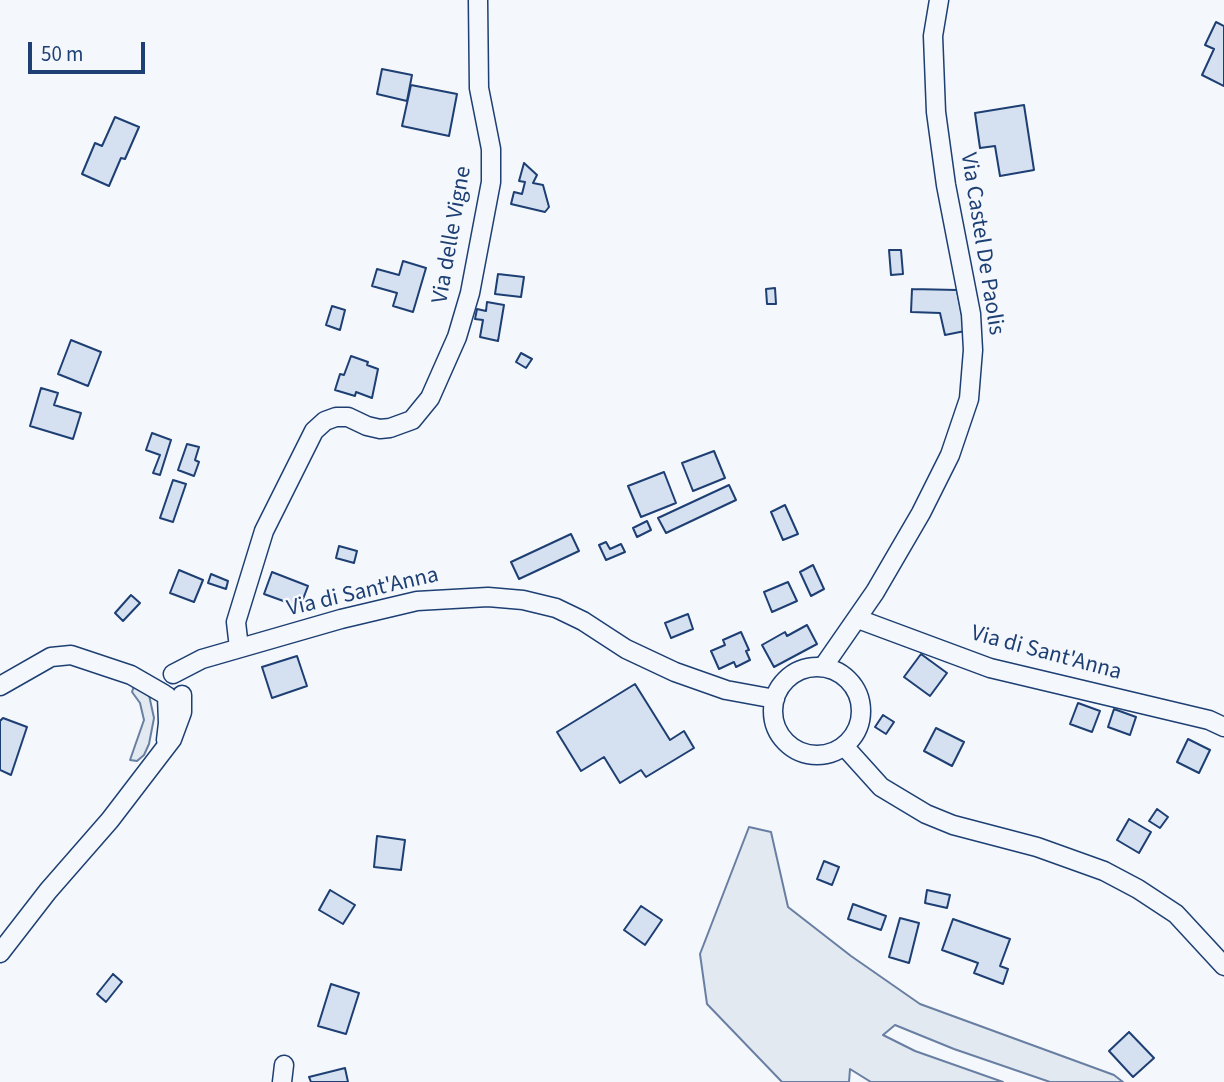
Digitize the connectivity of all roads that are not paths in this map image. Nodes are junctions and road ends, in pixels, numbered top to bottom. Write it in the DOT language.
graph roads {
  1 [pos="478,0"];
  2 [pos="939,0"];
  3 [pos="858,619"];
  4 [pos="239,648"];
  5 [pos="823,667"];
  6 [pos="0,686"];
  7 [pos="173,686"];
  8 [pos="775,699"];
  9 [pos="1224,727"];
  10 [pos="844,746"];
  11 [pos="0,953"];
  12 [pos="1224,966"];
  1 -- 4 [label="street, Via delle Vigne"];
  2 -- 3 [label="street, Via Castel De Paolis"];
  3 -- 5 [label="street, Via Castel De Paolis"];
  3 -- 9 [label="street, Via di Sant'Anna"];
  4 -- 7 [label="street, Via di Sant'Anna"];
  4 -- 8 [label="street, Via di Sant'Anna"];
  5 -- 8 [label="street"];
  5 -- 10 [label="street"];
  6 -- 7 [label="street"];
  7 -- 11 [label="street"];
  8 -- 10 [label="street"];
  10 -- 12 [label="street"];
}
